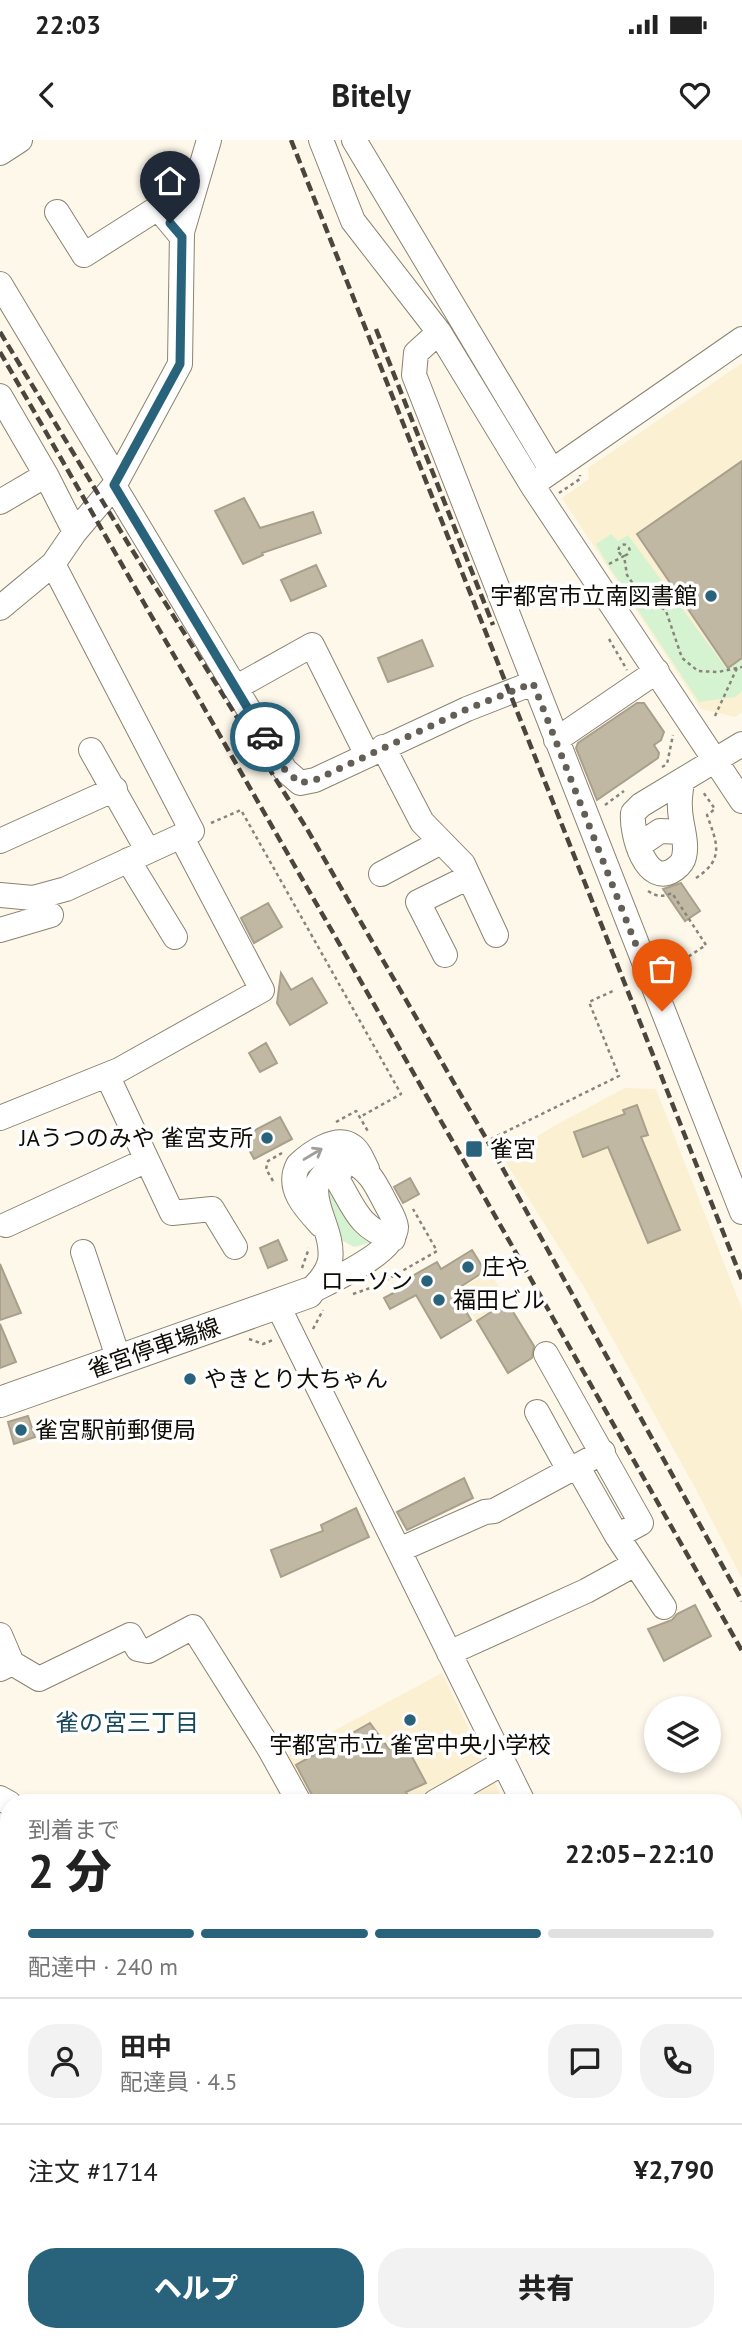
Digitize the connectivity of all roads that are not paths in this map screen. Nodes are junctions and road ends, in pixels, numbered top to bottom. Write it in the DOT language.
graph roads {
  1 [pos="20,140"];
  2 [pos="209,140"];
  3 [pos="321,140"];
  4 [pos="354,140"];
  5 [pos="0,153"];
  6 [pos="57,212"];
  7 [pos="182,237"];
  8 [pos="0,284"];
  9 [pos="439,332"];
  10 [pos="742,339"];
  11 [pos="1,402"];
  12 [pos="46,475"];
  13 [pos="542,478"];
  14 [pos="115,482"];
  15 [pos="0,502"];
  16 [pos="75,532"];
  17 [pos="52,564"];
  18 [pos="0,607"];
  19 [pos="657,671"];
  20 [pos="533,683"];
  21 [pos="236,688"];
  22 [pos="556,740"];
  23 [pos="742,744"];
  24 [pos="91,750"];
  25 [pos="375,751"];
  26 [pos="716,762"];
  27 [pos="682,781"];
  28 [pos="115,789"];
  29 [pos="742,801"];
  30 [pos="641,805"];
  31 [pos="682,824"];
  32 [pos="186,834"];
  33 [pos="0,841"];
  34 [pos="441,842"];
  35 [pos="638,846"];
  36 [pos="138,856"];
  37 [pos="381,874"];
  38 [pos="469,877"];
  39 [pos="0,895"];
  40 [pos="51,915"];
  41 [pos="0,930"];
  42 [pos="496,935"];
  43 [pos="175,937"];
  44 [pos="444,955"];
  45 [pos="107,1075"];
  46 [pos="0,1118"];
  47 [pos="147,1160"];
  48 [pos="344,1163"];
  49 [pos="368,1171"];
  50 [pos="742,1212"];
  51 [pos="6,1225"];
  52 [pos="321,1240"];
  53 [pos="386,1246"];
  54 [pos="235,1247"];
  55 [pos="82,1252"];
  56 [pos="277,1304"];
  57 [pos="313,1306"];
  58 [pos="546,1354"];
  59 [pos="119,1360"];
  60 [pos="0,1402"];
  61 [pos="537,1412"];
  62 [pos="603,1452"];
  63 [pos="573,1468"];
  64 [pos="617,1536"];
  65 [pos="399,1550"];
  66 [pos="635,1564"];
  67 [pos="664,1608"];
  68 [pos="0,1635"];
  69 [pos="449,1653"];
  70 [pos="6,1666"];
  71 [pos="503,1763"];
  72 [pos="295,1794"];
  73 [pos="449,1794"];
  74 [pos="519,1794"];
  1 -- 5 [label="street"];
  2 -- 7 [label="street"];
  3 -- 9 [label="street"];
  4 -- 13 [label="street"];
  6 -- 7 [label="street"];
  7 -- 14 [label="street"];
  8 -- 14 [label="street"];
  9 -- 13 [label="street"];
  9 -- 20 [label="street"];
  10 -- 13 [label="street"];
  11 -- 12 [label="street"];
  12 -- 15 [label="street"];
  12 -- 16 [label="street"];
  13 -- 19 [label="street"];
  14 -- 16 [label="street"];
  14 -- 21 [label="street"];
  16 -- 17 [label="street"];
  17 -- 18 [label="street"];
  17 -- 32 [label="street"];
  19 -- 22 [label="street"];
  19 -- 26 [label="street"];
  20 -- 22 [label="street"];
  20 -- 25 [label="street"];
  21 -- 25 [label="street"];
  21 -- 25 [label="street"];
  22 -- 50 [label="street"];
  23 -- 26 [label="street"];
  24 -- 28 [label="street"];
  25 -- 34 [label="street"];
  26 -- 27 [label="street"];
  26 -- 29 [label="street"];
  27 -- 30 [label="street"];
  27 -- 31 [label="street"];
  28 -- 33 [label="street"];
  28 -- 36 [label="street"];
  30 -- 31 [label="street"];
  30 -- 35 [label="street"];
  31 -- 35 [label="street"];
  31 -- 35 [label="street"];
  32 -- 36 [label="street"];
  32 -- 45 [label="street"];
  34 -- 37 [label="street"];
  34 -- 38 [label="street"];
  36 -- 39 [label="street"];
  36 -- 43 [label="street"];
  38 -- 42 [label="street"];
  38 -- 44 [label="street"];
  40 -- 41 [label="street"];
  45 -- 46 [label="street"];
  45 -- 47 [label="street"];
  47 -- 51 [label="street"];
  47 -- 54 [label="street"];
  48 -- 49 [label="street"];
  48 -- 52 [label="street"];
  48 -- 53 [label="street"];
  52 -- 49 [label="street, one-way"];
  49 -- 53 [label="street"];
  52 -- 53 [label="street"];
  52 -- 57 [label="street"];
  53 -- 57 [label="street"];
  55 -- 59 [label="street"];
  56 -- 57 [label="main road, 雀宮停車場線"];
  56 -- 59 [label="main road, 雀宮停車場線"];
  56 -- 65 [label="street"];
  58 -- 62 [label="street"];
  59 -- 60 [label="main road, 雀宮停車場線"];
  61 -- 63 [label="street"];
  62 -- 63 [label="street"];
  62 -- 64 [label="street"];
  63 -- 64 [label="street"];
  63 -- 65 [label="street"];
  64 -- 66 [label="street"];
  65 -- 69 [label="street"];
  66 -- 67 [label="street"];
  66 -- 69 [label="street"];
  68 -- 70 [label="street"];
  69 -- 71 [label="street"];
  70 -- 72 [label="street"];
  71 -- 73 [label="street"];
  71 -- 74 [label="street"];
}
